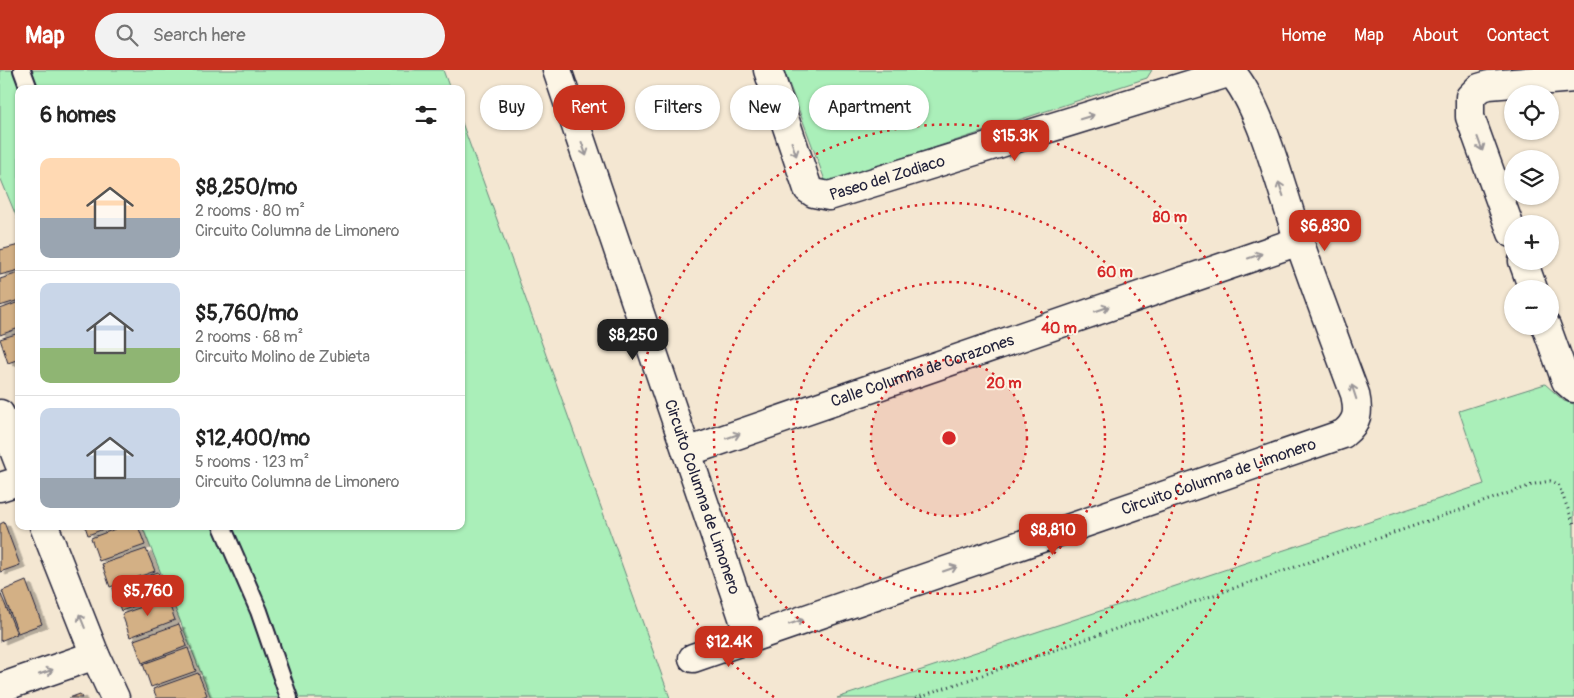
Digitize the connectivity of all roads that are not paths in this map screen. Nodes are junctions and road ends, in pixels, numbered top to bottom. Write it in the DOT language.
graph roads {
  1 [pos="22,70"];
  2 [pos="557,70"];
  3 [pos="768,70"];
  4 [pos="1230,71"];
  5 [pos="1574,78"];
  6 [pos="27,85"];
  7 [pos="1505,215"];
  8 [pos="1299,241"];
  9 [pos="1549,335"];
  10 [pos="1574,388"];
  11 [pos="0,414"];
  12 [pos="687,452"];
  13 [pos="15,453"];
  14 [pos="15,482"];
  15 [pos="0,488"];
  16 [pos="46,530"];
  17 [pos="224,530"];
  18 [pos="750,638"];
  19 [pos="95,655"];
  20 [pos="693,658"];
  21 [pos="0,688"];
  22 [pos="115,698"];
  23 [pos="289,698"];
  1 -- 6 [label="lane"];
  2 -- 12 [label="street, Circuito Columna de Limonero, one-way"];
  3 -- 4 [label="street, Paseo del Zodiaco, one-way"];
  8 -- 4 [label="street, Circuito Columna de Limonero, one-way"];
  5 -- 7 [label="street, one-way"];
  12 -- 8 [label="street, Calle Columna de Corazones, one-way"];
  18 -- 8 [label="street, Circuito Columna de Limonero, one-way"];
  9 -- 10 [label="street"];
  11 -- 13 [label="street"];
  12 -- 18 [label="street, Circuito Columna de Limonero"];
  14 -- 15 [label="street"];
  19 -- 16 [label="street, one-way"];
  17 -- 23 [label="lane"];
  18 -- 20 [label="street"];
  21 -- 19 [label="street, one-way"];
  19 -- 22 [label="street"];
}
